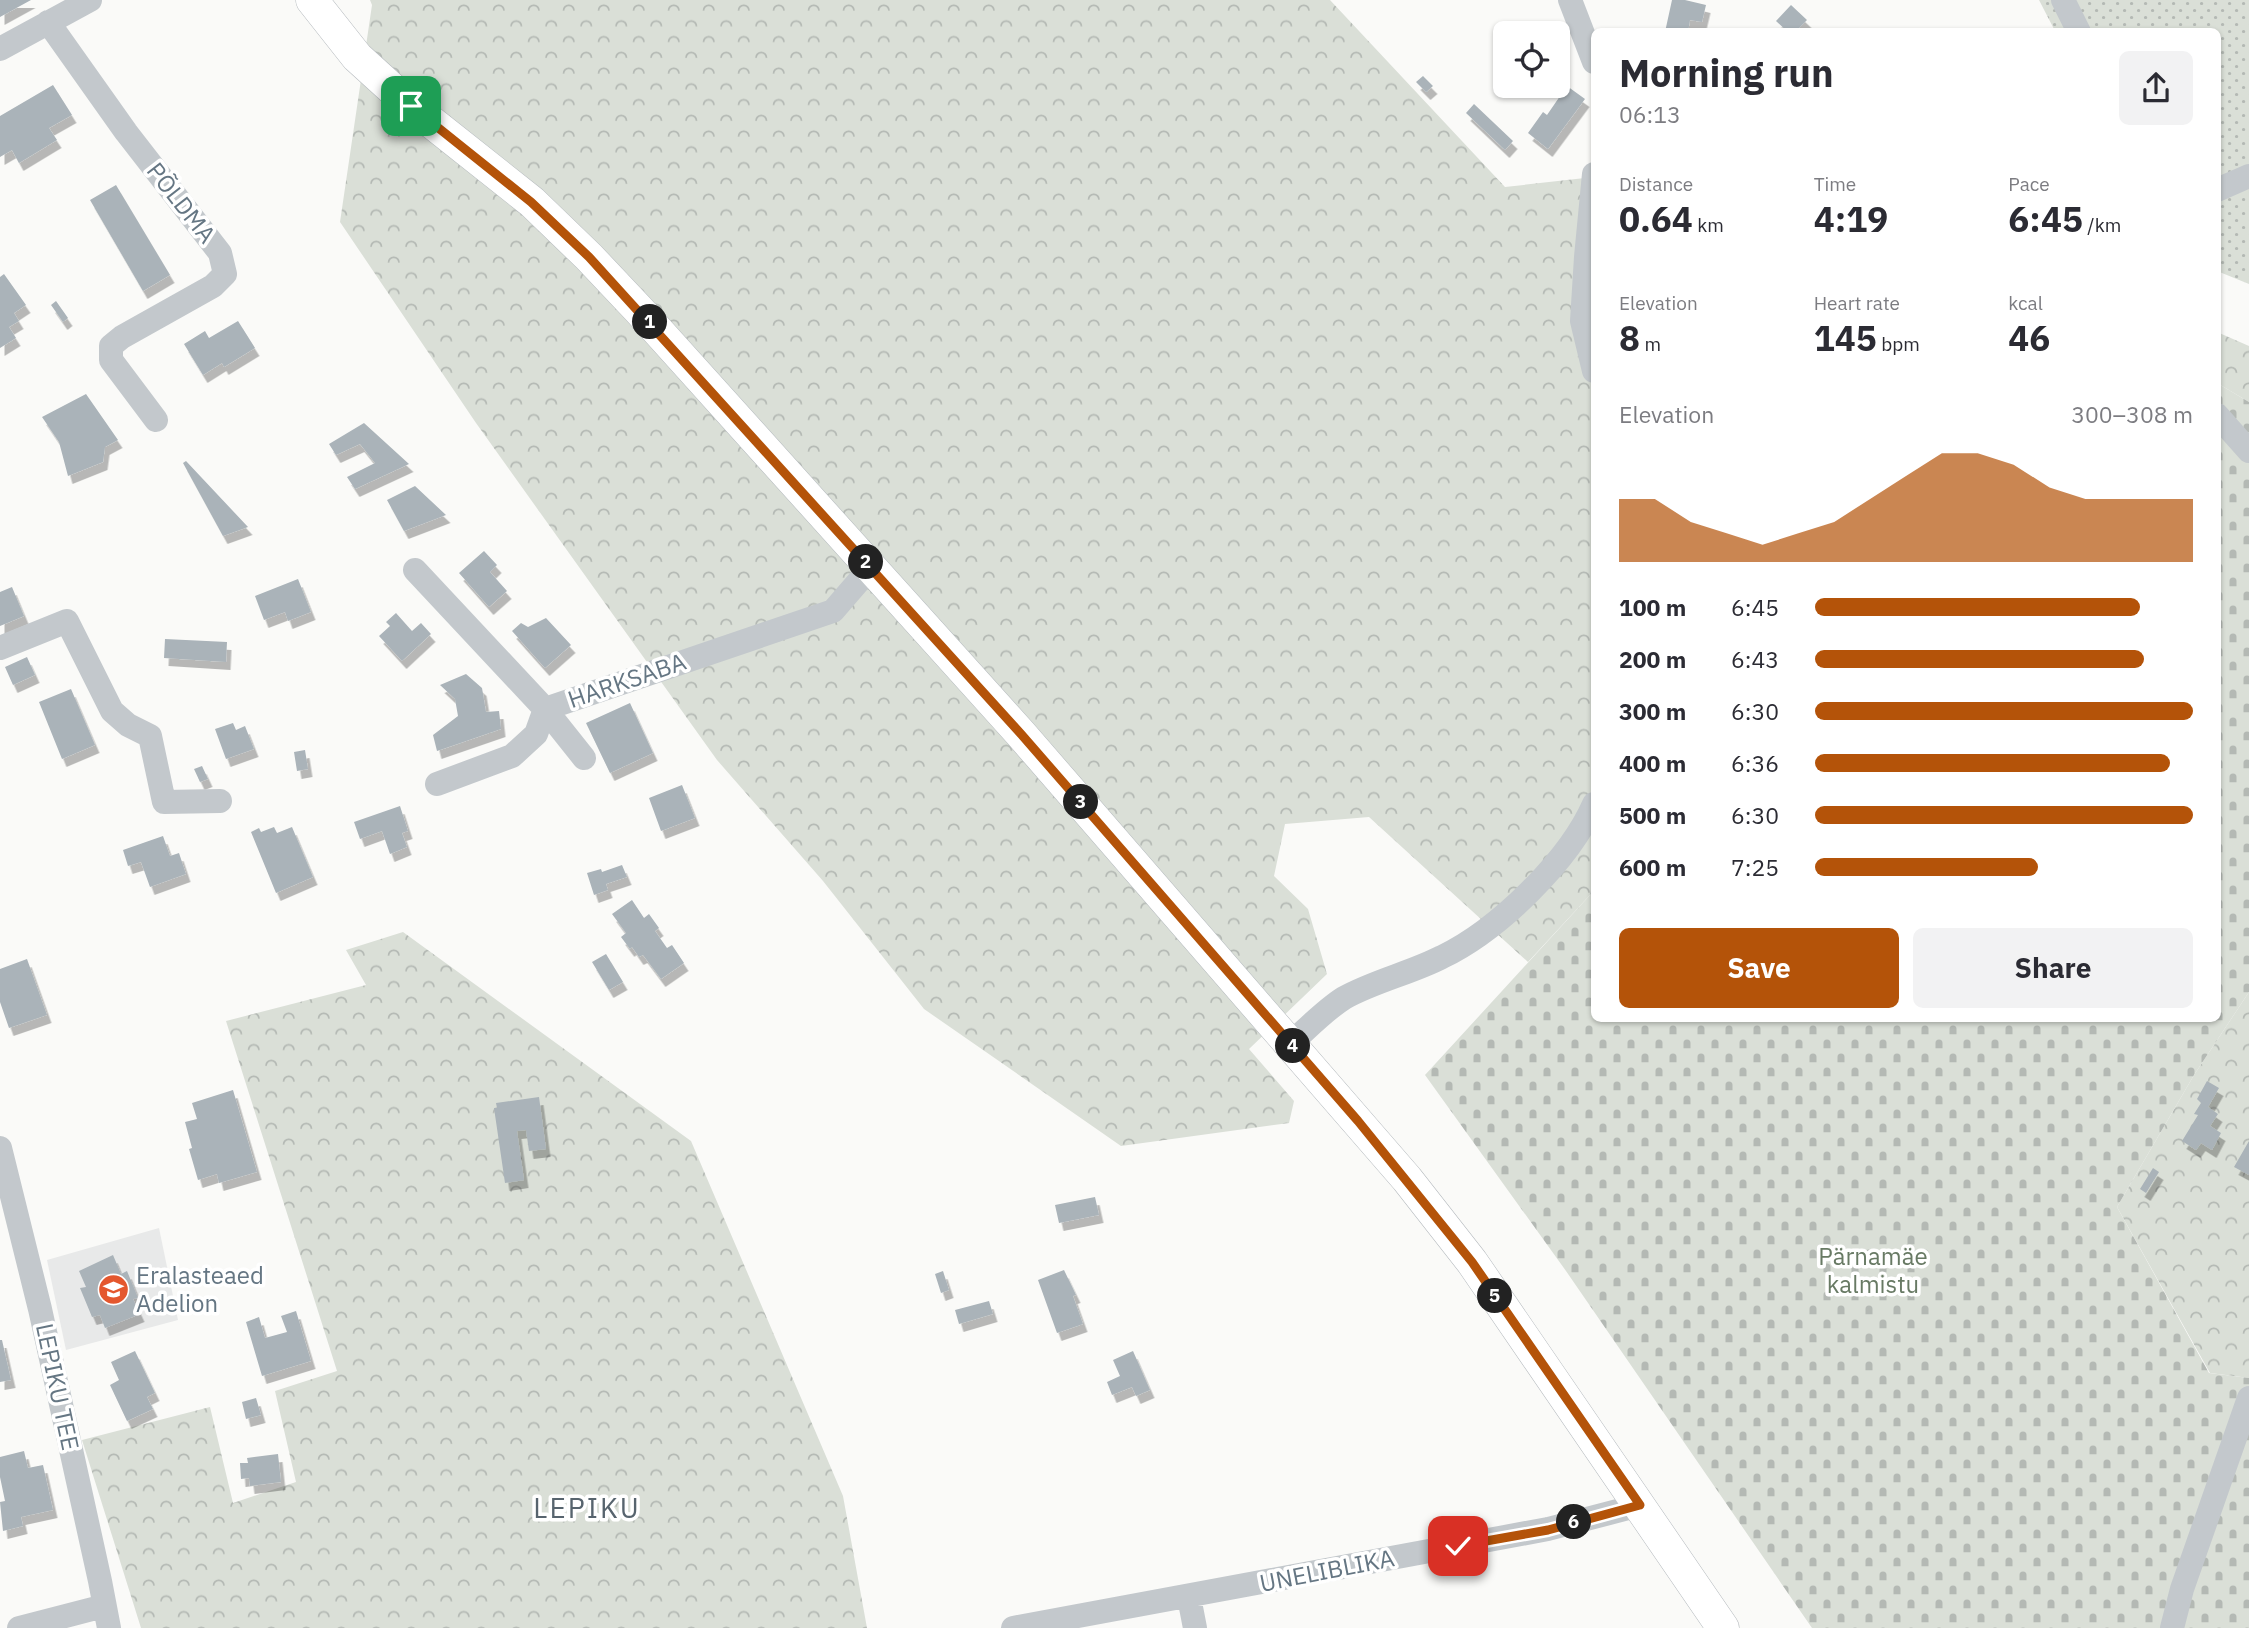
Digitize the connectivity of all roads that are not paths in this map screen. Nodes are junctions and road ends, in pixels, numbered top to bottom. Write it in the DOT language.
graph roads {
  1 [pos="90,0"];
  2 [pos="312,0"];
  3 [pos="1570,0"];
  4 [pos="2063,0"];
  5 [pos="48,22"];
  6 [pos="2077,28"];
  7 [pos="0,49"];
  8 [pos="1591,54"];
  9 [pos="2249,176"];
  10 [pos="2221,188"];
  11 [pos="1591,205"];
  12 [pos="1591,358"];
  13 [pos="156,420"];
  14 [pos="2221,420"];
  15 [pos="2249,451"];
  16 [pos="871,567"];
  17 [pos="415,570"];
  18 [pos="0,648"];
  19 [pos="545,709"];
  20 [pos="584,758"];
  21 [pos="437,784"];
  22 [pos="220,801"];
  23 [pos="1591,810"];
  24 [pos="1291,1043"];
  25 [pos="0,1148"];
  26 [pos="2249,1398"];
  27 [pos="1640,1505"];
  28 [pos="1189,1597"];
  29 [pos="106,1617"];
  30 [pos="19,1628"];
  31 [pos="1013,1628"];
  32 [pos="1195,1628"];
  33 [pos="1723,1628"];
  34 [pos="2172,1628"];
  1 -- 5 [label="street"];
  2 -- 16 [label="main road"];
  3 -- 8 [label="street"];
  4 -- 6 [label="street"];
  5 -- 7 [label="street"];
  5 -- 13 [label="street, PÕLDMA"];
  9 -- 10 [label="street"];
  11 -- 12 [label="street"];
  14 -- 15 [label="street"];
  16 -- 19 [label="street, HARKSABA"];
  16 -- 24 [label="main road"];
  17 -- 19 [label="street, HARKSABA"];
  18 -- 22 [label="street"];
  19 -- 20 [label="street"];
  19 -- 21 [label="street"];
  23 -- 24 [label="street"];
  24 -- 27 [label="main road"];
  25 -- 29 [label="street, LEPIKU TEE"];
  26 -- 34 [label="street"];
  27 -- 28 [label="street, UNELIBLIKA"];
  27 -- 33 [label="main road"];
  28 -- 31 [label="street, UNELIBLIKA"];
  28 -- 32 [label="street"];
  29 -- 30 [label="street"];
}
